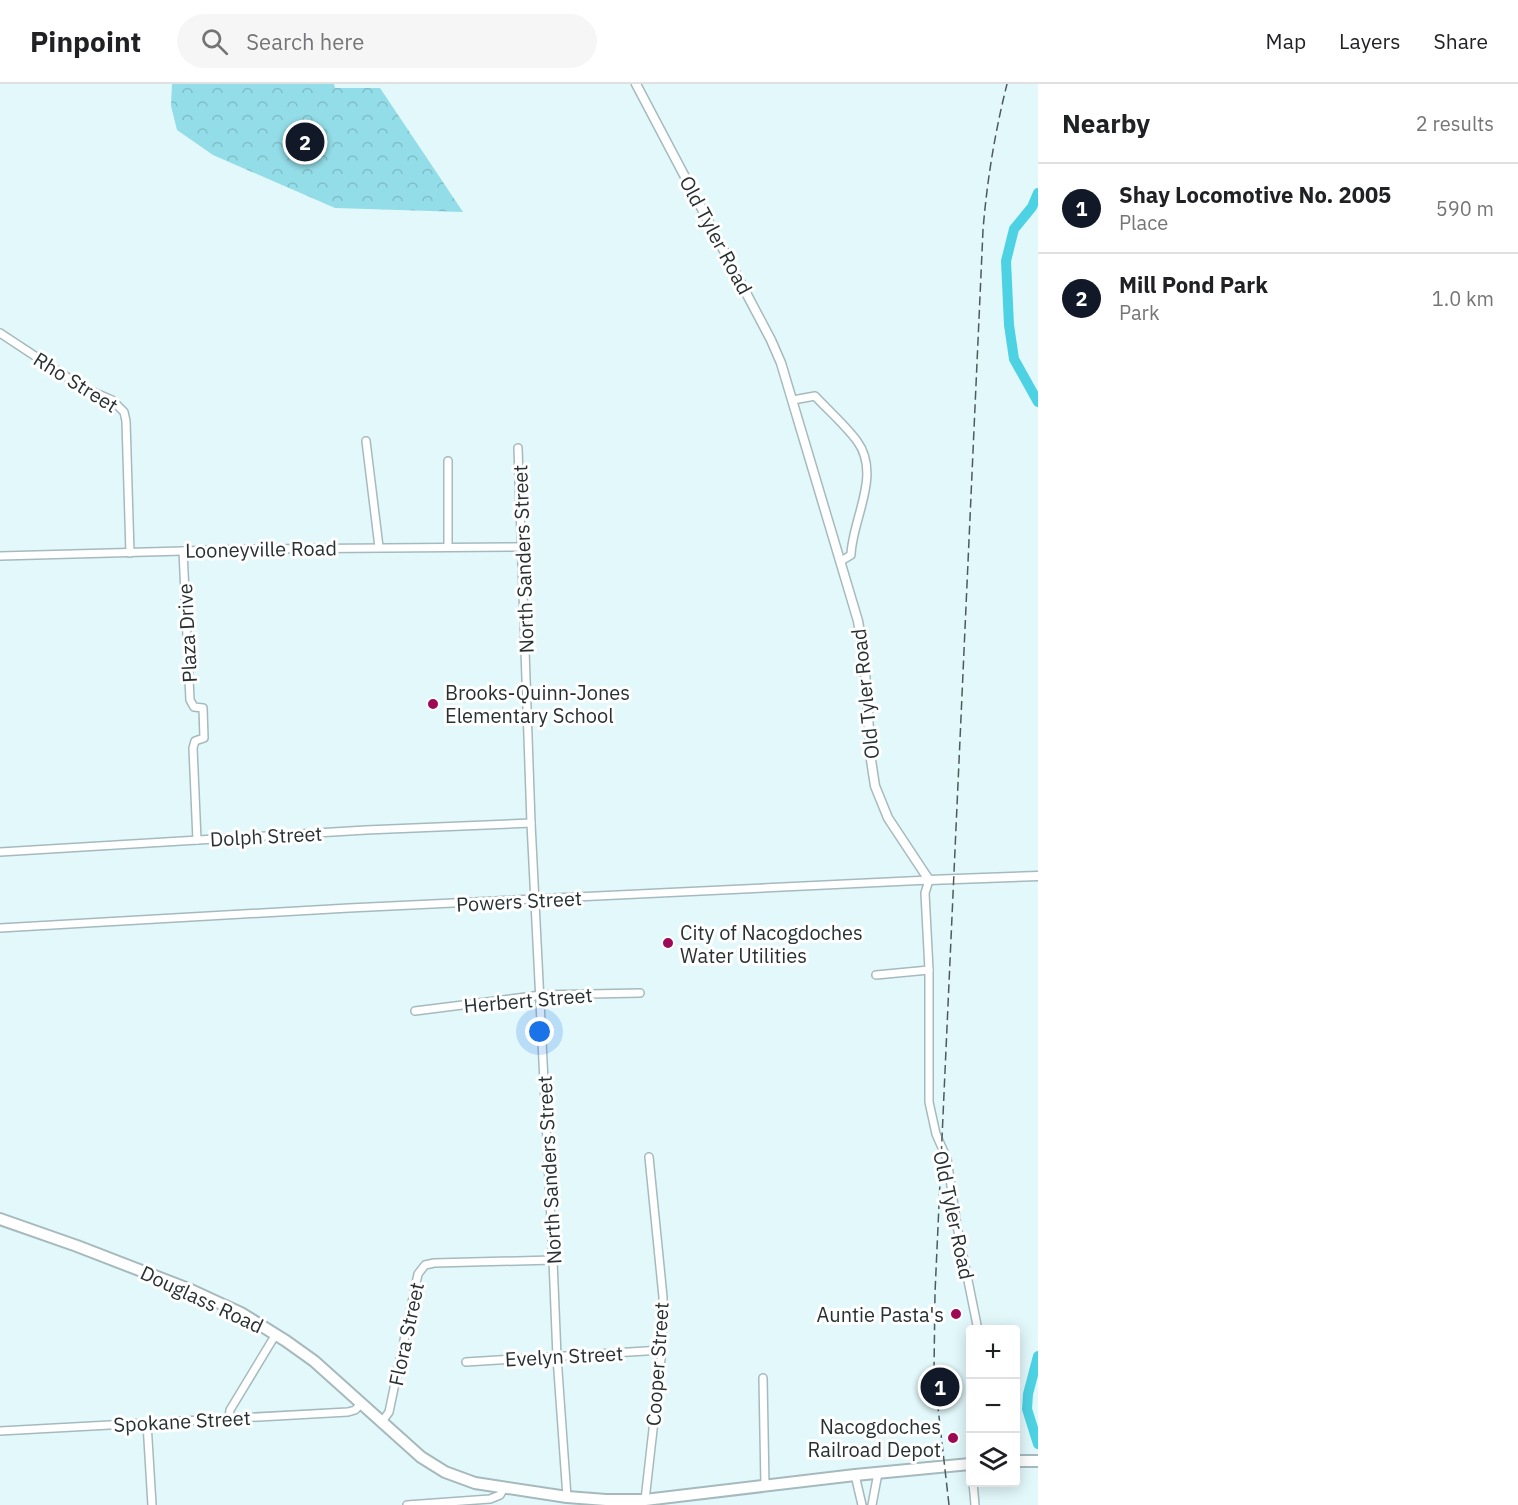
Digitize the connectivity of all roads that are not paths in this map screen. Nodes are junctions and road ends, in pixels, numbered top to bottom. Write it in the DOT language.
graph roads {
  1 [pos="636,84"];
  2 [pos="0,333"];
  3 [pos="793,400"];
  4 [pos="366,441"];
  5 [pos="518,448"];
  6 [pos="448,461"];
  7 [pos="448,546"];
  8 [pos="379,547"];
  9 [pos="522,547"];
  10 [pos="183,551"];
  11 [pos="130,552"];
  12 [pos="0,556"];
  13 [pos="841,561"];
  14 [pos="531,823"];
  15 [pos="197,840"];
  16 [pos="0,852"];
  17 [pos="1034,876"];
  18 [pos="929,880"];
  19 [pos="537,900"];
  20 [pos="0,928"];
  21 [pos="928,970"];
  22 [pos="876,975"];
  23 [pos="640,993"];
  24 [pos="540,995"];
  25 [pos="415,1011"];
  26 [pos="649,1157"];
  27 [pos="0,1219"];
  28 [pos="554,1260"];
  29 [pos="977,1325"];
  30 [pos="276,1334"];
  31 [pos="662,1350"];
  32 [pos="556,1357"];
  33 [pos="466,1362"];
  34 [pos="763,1378"];
  35 [pos="361,1404"];
  36 [pos="229,1418"];
  37 [pos="147,1423"];
  38 [pos="381,1423"];
  39 [pos="0,1431"];
  40 [pos="966,1464"];
  41 [pos="878,1473"];
  42 [pos="855,1475"];
  43 [pos="765,1486"];
  44 [pos="973,1487"];
  45 [pos="504,1488"];
  46 [pos="645,1500"];
  47 [pos="567,1501"];
  48 [pos="152,1505"];
  49 [pos="407,1505"];
  50 [pos="862,1505"];
  51 [pos="872,1505"];
  52 [pos="975,1505"];
  1 -- 3 [label="street, Old Tyler Road"];
  2 -- 11 [label="street, Rho Street"];
  3 -- 13 [label="street, Old Tyler Road"];
  3 -- 13 [label="street"];
  4 -- 8 [label="street"];
  5 -- 9 [label="street, North Sanders Street"];
  6 -- 7 [label="street"];
  7 -- 8 [label="street, Looneyville Road"];
  7 -- 9 [label="street, Looneyville Road"];
  8 -- 10 [label="street, Looneyville Road"];
  9 -- 14 [label="street, North Sanders Street"];
  10 -- 11 [label="street, Looneyville Road"];
  10 -- 15 [label="street, Plaza Drive"];
  11 -- 12 [label="street, Looneyville Road"];
  13 -- 18 [label="street, Old Tyler Road"];
  14 -- 15 [label="street, Dolph Street"];
  14 -- 19 [label="street, North Sanders Street"];
  15 -- 16 [label="street, Dolph Street"];
  17 -- 18 [label="street, Powers Street"];
  18 -- 19 [label="street, Powers Street"];
  18 -- 21 [label="street, Old Tyler Road"];
  19 -- 20 [label="street, Powers Street"];
  19 -- 24 [label="street, North Sanders Street"];
  21 -- 22 [label="street"];
  21 -- 29 [label="street, Old Tyler Road"];
  23 -- 24 [label="street, Herbert Street"];
  24 -- 25 [label="street, Herbert Street"];
  24 -- 28 [label="street, North Sanders Street"];
  26 -- 31 [label="street, Cooper Street"];
  27 -- 30 [label="main road, Douglass Road"];
  28 -- 32 [label="street, North Sanders Street"];
  28 -- 38 [label="street, Flora Street"];
  30 -- 35 [label="main road, Douglass Road"];
  30 -- 36 [label="street"];
  31 -- 32 [label="street, Evelyn Street"];
  31 -- 46 [label="street, Cooper Street"];
  32 -- 33 [label="street, Evelyn Street"];
  32 -- 47 [label="street, North Sanders Street"];
  34 -- 43 [label="street"];
  35 -- 36 [label="street, Spokane Street"];
  35 -- 38 [label="main road, Douglass Road"];
  36 -- 37 [label="street, Spokane Street"];
  37 -- 39 [label="street, Spokane Street"];
  37 -- 48 [label="street"];
  38 -- 45 [label="main road, Douglass Road"];
  40 -- 41 [label="main road, Douglass Road"];
  41 -- 42 [label="main road, Douglass Road"];
  41 -- 51 [label="street"];
  42 -- 43 [label="main road, Douglass Road"];
  42 -- 50 [label="street"];
  43 -- 46 [label="main road, Douglass Road"];
  44 -- 52 [label="street"];
  45 -- 47 [label="main road, Douglass Road"];
  45 -- 49 [label="street"];
  46 -- 47 [label="main road, Douglass Road"];
}
